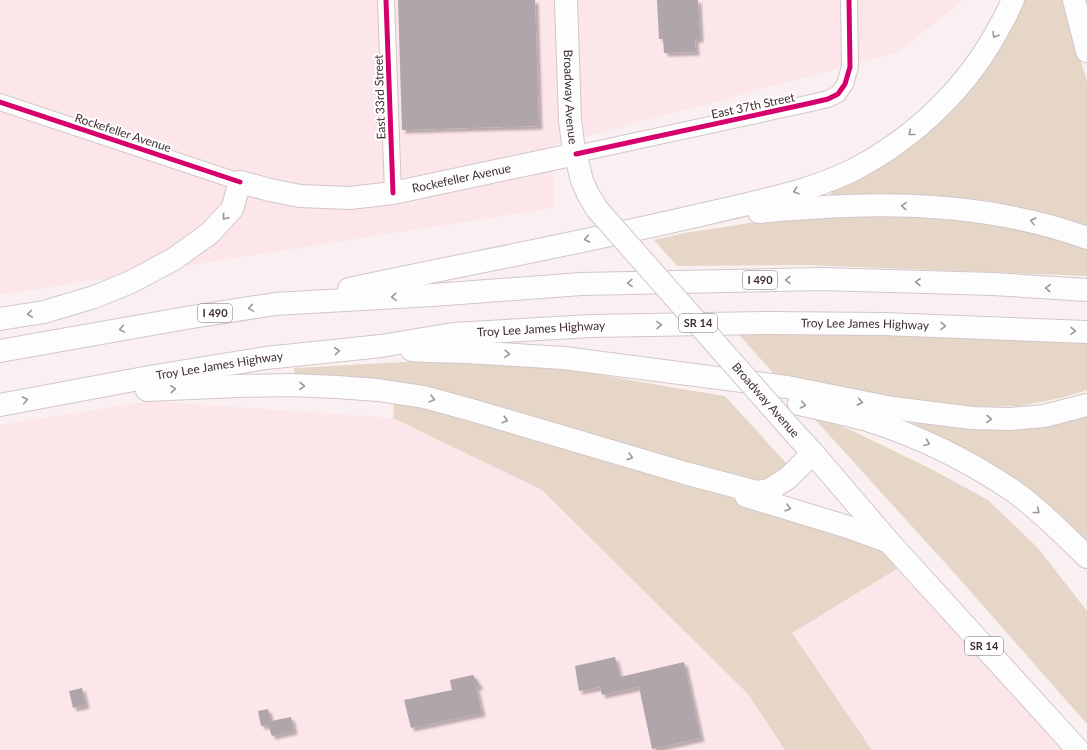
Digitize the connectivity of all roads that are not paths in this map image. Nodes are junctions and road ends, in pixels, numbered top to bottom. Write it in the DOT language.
graph roads {
  1 [pos="386,0"];
  2 [pos="566,0"];
  3 [pos="849,0"];
  4 [pos="1013,0"];
  5 [pos="1074,0"];
  6 [pos="1087,51"];
  7 [pos="0,102"];
  8 [pos="576,154"];
  9 [pos="240,182"];
  10 [pos="393,193"];
  11 [pos="653,226"];
  12 [pos="1079,235"];
  13 [pos="1087,290"];
  14 [pos="275,304"];
  15 [pos="0,319"];
  16 [pos="1087,332"];
  17 [pos="381,346"];
  18 [pos="0,351"];
  19 [pos="656,370"];
  20 [pos="50,395"];
  21 [pos="0,405"];
  22 [pos="1087,405"];
  23 [pos="813,453"];
  24 [pos="685,473"];
  25 [pos="889,542"];
  26 [pos="1087,557"];
  27 [pos="1078,750"];
  1 -- 10 [label="street, East 33rd Street"];
  2 -- 8 [label="main road, Broadway Avenue / SR 14"];
  3 -- 8 [label="street, East 37th Street"];
  4 -- 11 [label="main road, one-way"];
  5 -- 6 [label="main road"];
  7 -- 9 [label="street, Rockefeller Avenue"];
  8 -- 10 [label="main road, Rockefeller Avenue"];
  8 -- 23 [label="main road, Broadway Avenue / SR 14, bridge"];
  9 -- 10 [label="main road, Rockefeller Avenue"];
  9 -- 15 [label="main road, one-way"];
  12 -- 11 [label="main road, one-way"];
  11 -- 14 [label="main road, one-way"];
  13 -- 14 [label="main road, I 490, one-way"];
  14 -- 18 [label="main road, I 490, one-way"];
  17 -- 16 [label="main road, Troy Lee James Highway, one-way"];
  17 -- 19 [label="main road, one-way"];
  20 -- 17 [label="main road, Troy Lee James Highway, one-way"];
  19 -- 22 [label="main road, one-way"];
  19 -- 26 [label="main road, one-way"];
  21 -- 20 [label="main road, Troy Lee James Highway, one-way"];
  20 -- 24 [label="main road, one-way"];
  23 -- 24 [label="main road"];
  23 -- 25 [label="main road, Broadway Avenue / SR 14"];
  24 -- 25 [label="main road, one-way"];
  25 -- 27 [label="main road, Broadway Avenue / SR 14"];
}
